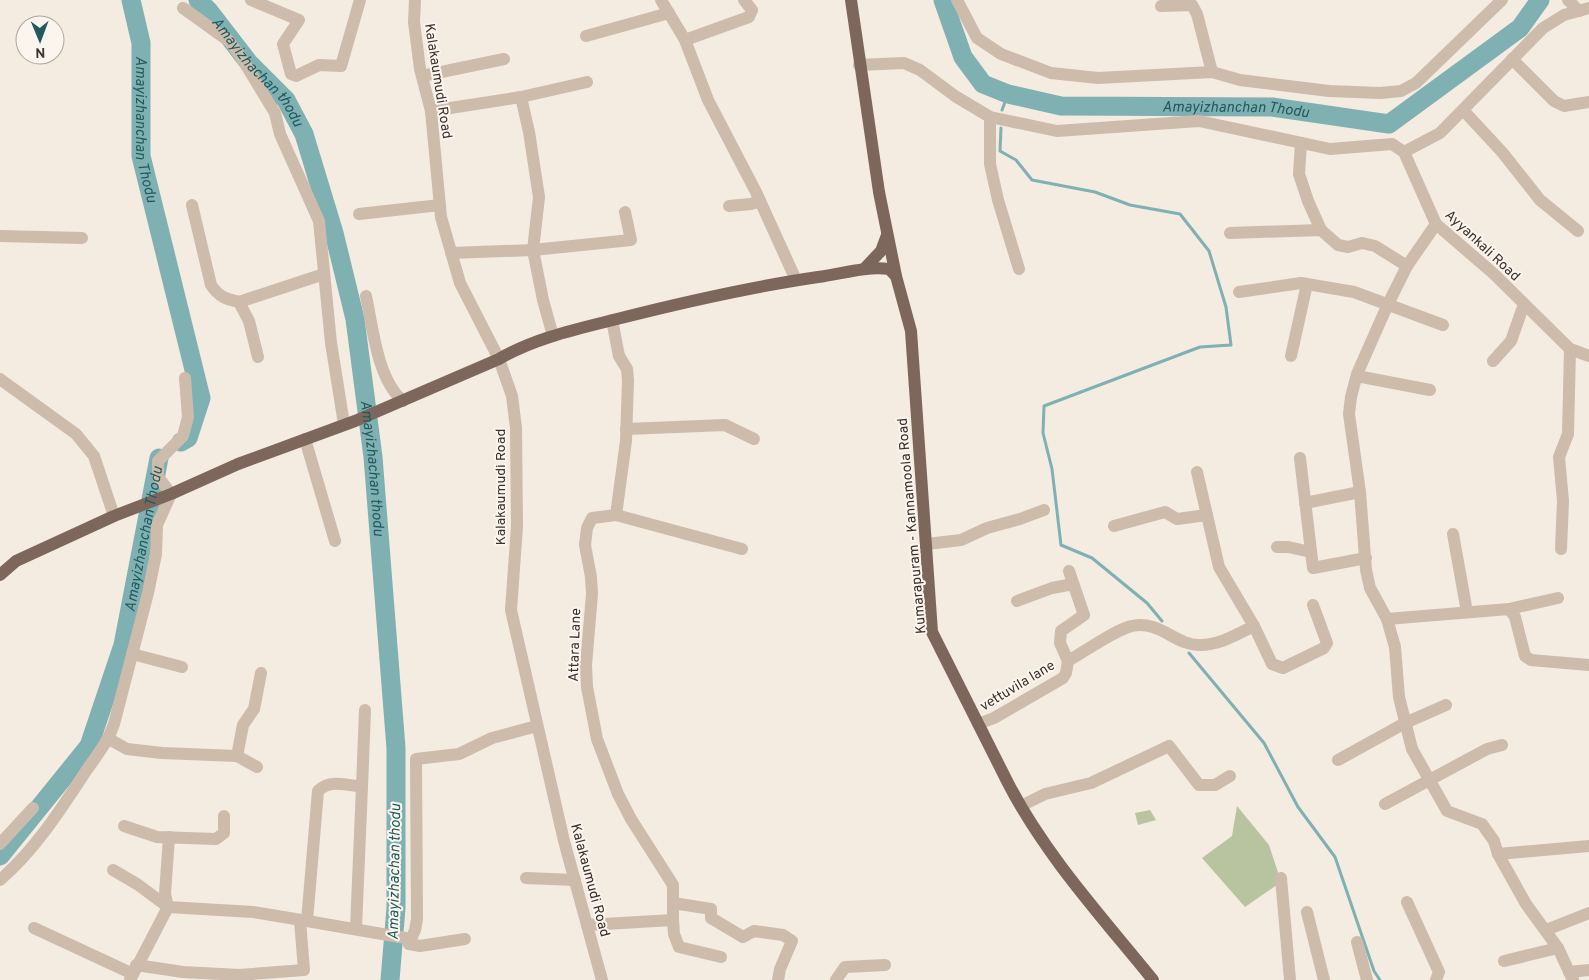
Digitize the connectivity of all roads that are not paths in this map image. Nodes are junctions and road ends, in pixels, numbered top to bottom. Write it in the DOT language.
graph roads {
  1 [pos="251,0"];
  2 [pos="360,0"];
  3 [pos="415,0"];
  4 [pos="661,0"];
  5 [pos="744,0"];
  6 [pos="851,0"];
  7 [pos="957,0"];
  8 [pos="1502,0"];
  9 [pos="1568,0"];
  10 [pos="1160,6"];
  11 [pos="183,8"];
  12 [pos="1584,9"];
  13 [pos="669,13"];
  14 [pos="586,36"];
  15 [pos="685,40"];
  16 [pos="504,59"];
  17 [pos="1512,59"];
  18 [pos="860,65"];
  19 [pos="1212,72"];
  20 [pos="422,76"];
  21 [pos="587,82"];
  22 [pos="521,97"];
  23 [pos="1589,102"];
  24 [pos="431,110"];
  25 [pos="1463,110"];
  26 [pos="990,117"];
  27 [pos="1301,142"];
  28 [pos="1404,152"];
  29 [pos="760,201"];
  30 [pos="192,205"];
  31 [pos="440,205"];
  32 [pos="729,206"];
  33 [pos="625,212"];
  34 [pos="359,214"];
  35 [pos="1436,224"];
  36 [pos="1321,230"];
  37 [pos="888,231"];
  38 [pos="1578,231"];
  39 [pos="1230,232"];
  40 [pos="0,236"];
  41 [pos="82,238"];
  42 [pos="533,250"];
  43 [pos="451,254"];
  44 [pos="1408,266"];
  45 [pos="864,269"];
  46 [pos="1019,269"];
  47 [pos="324,274"];
  48 [pos="896,276"];
  49 [pos="796,280"];
  50 [pos="1307,284"];
  51 [pos="1239,292"];
  52 [pos="366,296"];
  53 [pos="240,302"];
  54 [pos="1388,304"];
  55 [pos="1524,304"];
  56 [pos="612,320"];
  57 [pos="1443,325"];
  58 [pos="552,336"];
  59 [pos="1570,349"];
  60 [pos="1291,356"];
  61 [pos="1589,356"];
  62 [pos="258,357"];
  63 [pos="499,359"];
  64 [pos="1493,361"];
  65 [pos="1357,376"];
  66 [pos="186,378"];
  67 [pos="0,379"];
  68 [pos="1430,390"];
  69 [pos="398,402"];
  70 [pos="350,422"];
  71 [pos="626,429"];
  72 [pos="305,439"];
  73 [pos="754,439"];
  74 [pos="1300,458"];
  75 [pos="1197,472"];
  76 [pos="1360,492"];
  77 [pos="171,494"];
  78 [pos="1305,503"];
  79 [pos="1044,510"];
  80 [pos="1207,514"];
  81 [pos="616,515"];
  82 [pos="114,516"];
  83 [pos="1114,526"];
  84 [pos="1453,534"];
  85 [pos="335,541"];
  86 [pos="926,544"];
  87 [pos="1277,547"];
  88 [pos="742,549"];
  89 [pos="1561,549"];
  90 [pos="1311,552"];
  91 [pos="1366,558"];
  92 [pos="1069,571"];
  93 [pos="0,575"];
  94 [pos="1073,584"];
  95 [pos="1558,598"];
  96 [pos="1017,601"];
  97 [pos="1313,605"];
  98 [pos="1509,609"];
  99 [pos="1467,612"];
  100 [pos="1387,619"];
  101 [pos="1254,626"];
  102 [pos="132,654"];
  103 [pos="1068,661"];
  104 [pos="1589,666"];
  105 [pos="182,667"];
  106 [pos="260,674"];
  107 [pos="1446,705"];
  108 [pos="365,710"];
  109 [pos="1405,723"];
  110 [pos="978,724"];
  111 [pos="537,726"];
  112 [pos="109,739"];
  113 [pos="1502,745"];
  114 [pos="237,756"];
  115 [pos="1338,760"];
  116 [pos="257,767"];
  117 [pos="1230,776"];
  118 [pos="1428,779"];
  119 [pos="362,787"];
  120 [pos="1384,804"];
  121 [pos="1021,806"];
  122 [pos="33,808"];
  123 [pos="224,816"];
  124 [pos="124,826"];
  125 [pos="169,837"];
  126 [pos="0,844"];
  127 [pos="1589,846"];
  128 [pos="1498,854"];
  129 [pos="113,870"];
  130 [pos="526,878"];
  131 [pos="1281,878"];
  132 [pos="0,880"];
  133 [pos="575,880"];
  134 [pos="1407,902"];
  135 [pos="673,903"];
  136 [pos="168,907"];
  137 [pos="1307,912"];
  138 [pos="1589,913"];
  139 [pos="673,920"];
  140 [pos="303,921"];
  141 [pos="588,925"];
  142 [pos="34,928"];
  143 [pos="356,928"];
  144 [pos="1546,930"];
  145 [pos="465,939"];
  146 [pos="408,942"];
  147 [pos="1357,942"];
  148 [pos="1558,948"];
  149 [pos="721,958"];
  150 [pos="1504,961"];
  151 [pos="885,964"];
  152 [pos="1589,970"];
  153 [pos="133,973"];
  154 [pos="1571,976"];
  155 [pos="602,980"];
  156 [pos="778,980"];
  157 [pos="836,980"];
  158 [pos="1153,980"];
  159 [pos="1290,980"];
  160 [pos="1324,980"];
  161 [pos="1368,980"];
  162 [pos="1436,980"];
  1 -- 2 [label="street"];
  3 -- 20 [label="street, Kalakaumudi Road"];
  4 -- 13 [label="street"];
  5 -- 15 [label="street"];
  6 -- 18 [label="main road, Kumarapuram - Kannamoola Road"];
  7 -- 19 [label="street"];
  8 -- 19 [label="street"];
  9 -- 12 [label="street"];
  10 -- 19 [label="street"];
  11 -- 47 [label="street"];
  12 -- 17 [label="street"];
  13 -- 14 [label="street"];
  13 -- 15 [label="street"];
  15 -- 29 [label="street"];
  16 -- 20 [label="street"];
  17 -- 23 [label="street"];
  17 -- 25 [label="street"];
  18 -- 26 [label="street"];
  18 -- 37 [label="main road, Kumarapuram - Kannamoola Road"];
  20 -- 24 [label="street, Kalakaumudi Road"];
  21 -- 22 [label="street"];
  22 -- 24 [label="street"];
  22 -- 42 [label="street"];
  24 -- 31 [label="street, Kalakaumudi Road"];
  25 -- 28 [label="street"];
  25 -- 38 [label="street"];
  26 -- 27 [label="street"];
  26 -- 46 [label="street"];
  27 -- 28 [label="street"];
  27 -- 36 [label="street"];
  28 -- 35 [label="street, Ayyankali Road"];
  29 -- 32 [label="street"];
  29 -- 49 [label="street"];
  30 -- 53 [label="street"];
  31 -- 34 [label="street"];
  31 -- 43 [label="street, Kalakaumudi Road"];
  33 -- 42 [label="street"];
  35 -- 44 [label="street"];
  35 -- 55 [label="street, Ayyankali Road"];
  36 -- 39 [label="street"];
  36 -- 44 [label="street"];
  37 -- 45 [label="main road"];
  37 -- 48 [label="main road, Kumarapuram - Kannamoola Road"];
  40 -- 41 [label="street"];
  42 -- 43 [label="street"];
  42 -- 58 [label="street"];
  43 -- 63 [label="street, Kalakaumudi Road"];
  44 -- 54 [label="street"];
  45 -- 48 [label="main road"];
  45 -- 49 [label="main road"];
  47 -- 53 [label="street"];
  47 -- 70 [label="street"];
  48 -- 86 [label="main road, Kumarapuram - Kannamoola Road"];
  49 -- 56 [label="main road"];
  50 -- 51 [label="street"];
  50 -- 54 [label="street"];
  50 -- 60 [label="street"];
  52 -- 69 [label="street"];
  53 -- 62 [label="street"];
  54 -- 57 [label="street"];
  54 -- 65 [label="street"];
  55 -- 59 [label="street, Ayyankali Road"];
  55 -- 64 [label="street"];
  56 -- 58 [label="main road"];
  56 -- 71 [label="street"];
  58 -- 63 [label="main road"];
  59 -- 61 [label="street, Ayyankali Road"];
  59 -- 89 [label="street"];
  63 -- 69 [label="main road"];
  63 -- 111 [label="street, Kalakaumudi Road"];
  65 -- 68 [label="street"];
  65 -- 76 [label="street"];
  66 -- 77 [label="street"];
  67 -- 82 [label="street"];
  69 -- 70 [label="main road"];
  70 -- 72 [label="main road"];
  71 -- 73 [label="street"];
  71 -- 81 [label="street"];
  72 -- 77 [label="main road"];
  72 -- 85 [label="street"];
  74 -- 78 [label="street"];
  75 -- 80 [label="street"];
  76 -- 78 [label="street"];
  76 -- 91 [label="street"];
  77 -- 82 [label="main road"];
  77 -- 102 [label="street"];
  78 -- 90 [label="street"];
  79 -- 86 [label="street"];
  80 -- 83 [label="street"];
  80 -- 101 [label="street"];
  81 -- 88 [label="street"];
  81 -- 135 [label="street, Attara Lane"];
  82 -- 93 [label="main road"];
  84 -- 99 [label="street"];
  86 -- 110 [label="main road, Kumarapuram - Kannamoola Road"];
  87 -- 90 [label="street"];
  90 -- 91 [label="street"];
  91 -- 100 [label="street"];
  92 -- 94 [label="street"];
  94 -- 96 [label="street"];
  94 -- 103 [label="street"];
  95 -- 98 [label="street"];
  97 -- 101 [label="street"];
  98 -- 99 [label="street"];
  98 -- 104 [label="street"];
  99 -- 100 [label="street"];
  100 -- 109 [label="street"];
  101 -- 103 [label="street, vettuvila lane"];
  102 -- 105 [label="street"];
  102 -- 112 [label="street"];
  103 -- 110 [label="street, vettuvila lane"];
  106 -- 114 [label="street"];
  107 -- 109 [label="street"];
  108 -- 119 [label="street"];
  109 -- 115 [label="street"];
  109 -- 118 [label="street"];
  110 -- 121 [label="main road, Kumarapuram - Kannamoola Road"];
  111 -- 133 [label="street, Kalakaumudi Road"];
  111 -- 146 [label="street"];
  112 -- 114 [label="street"];
  112 -- 132 [label="street"];
  113 -- 118 [label="street"];
  114 -- 116 [label="street"];
  117 -- 121 [label="street"];
  118 -- 120 [label="street"];
  118 -- 128 [label="street"];
  119 -- 140 [label="street"];
  119 -- 143 [label="street"];
  121 -- 158 [label="main road, Kumarapuram - Kannamoola Road"];
  122 -- 126 [label="street"];
  123 -- 125 [label="street"];
  124 -- 125 [label="street"];
  125 -- 136 [label="street"];
  127 -- 128 [label="street"];
  128 -- 144 [label="street"];
  129 -- 136 [label="street"];
  130 -- 133 [label="street"];
  131 -- 159 [label="street"];
  133 -- 141 [label="street, Kalakaumudi Road"];
  134 -- 162 [label="street"];
  135 -- 139 [label="street, Attara Lane"];
  135 -- 156 [label="street"];
  136 -- 140 [label="street"];
  136 -- 153 [label="street"];
  137 -- 160 [label="street"];
  138 -- 144 [label="street"];
  139 -- 141 [label="street"];
  139 -- 149 [label="street, Attara Lane"];
  140 -- 143 [label="street"];
  140 -- 153 [label="street"];
  141 -- 155 [label="street, Kalakaumudi Road"];
  142 -- 153 [label="street"];
  143 -- 146 [label="street"];
  144 -- 148 [label="street"];
  145 -- 146 [label="street"];
  147 -- 161 [label="street"];
  148 -- 150 [label="street"];
  148 -- 154 [label="street"];
  151 -- 157 [label="street"];
  152 -- 154 [label="street"];
}
